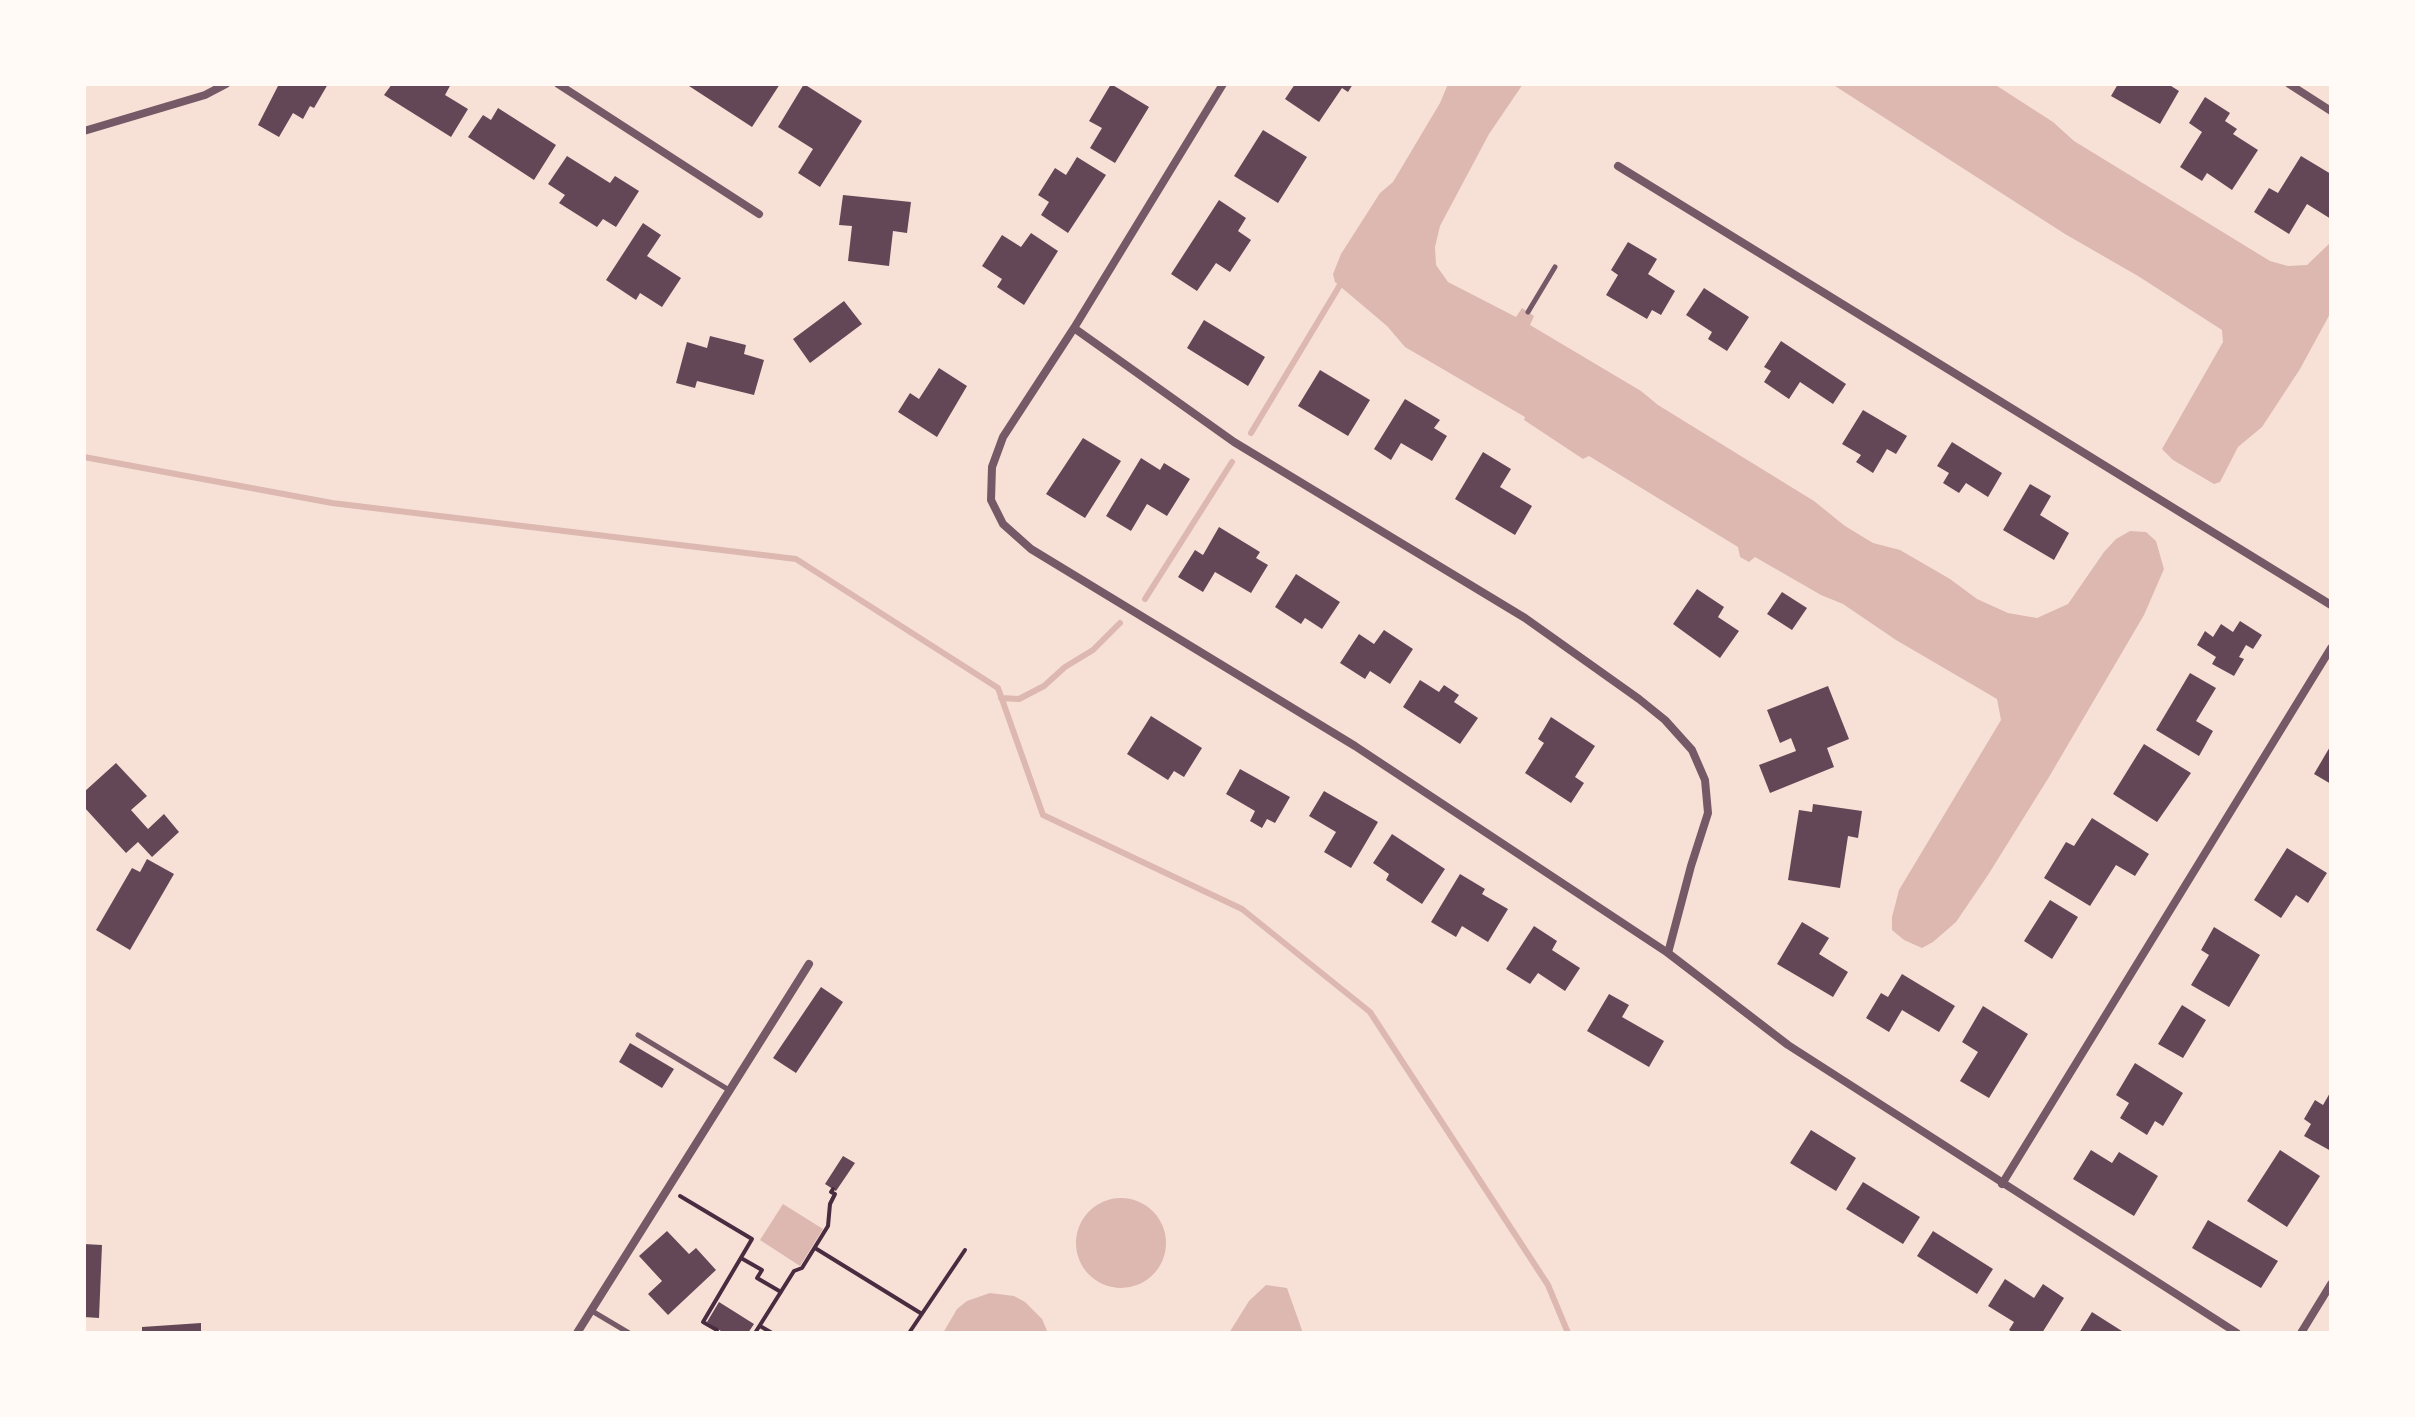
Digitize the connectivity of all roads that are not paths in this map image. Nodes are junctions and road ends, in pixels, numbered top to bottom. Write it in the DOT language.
graph roads {
  1 [pos="226,84"];
  2 [pos="558,84"];
  3 [pos="1223,84"];
  4 [pos="2289,84"];
  5 [pos="2331,111"];
  6 [pos="84,131"];
  7 [pos="1618,166"];
  8 [pos="759,214"];
  9 [pos="1555,267"];
  10 [pos="1528,312"];
  11 [pos="1074,328"];
  12 [pos="2331,605"];
  13 [pos="2331,648"];
  14 [pos="1668,953"];
  15 [pos="809,964"];
  16 [pos="638,1035"];
  17 [pos="729,1090"];
  18 [pos="2002,1184"];
  19 [pos="2331,1284"];
  20 [pos="591,1310"];
  21 [pos="577,1333"];
  22 [pos="629,1333"];
  23 [pos="2237,1333"];
  24 [pos="2301,1333"];
  1 -- 6 [label="street"];
  2 -- 8 [label="street"];
  3 -- 11 [label="street"];
  4 -- 5 [label="street"];
  7 -- 12 [label="street"];
  9 -- 10 [label="lane"];
  11 -- 14 [label="street"];
  11 -- 14 [label="street"];
  13 -- 18 [label="street"];
  14 -- 18 [label="street"];
  15 -- 17 [label="street"];
  16 -- 17 [label="lane"];
  17 -- 20 [label="street"];
  18 -- 23 [label="street"];
  19 -- 24 [label="street"];
  20 -- 21 [label="street"];
  20 -- 22 [label="lane"];
}
